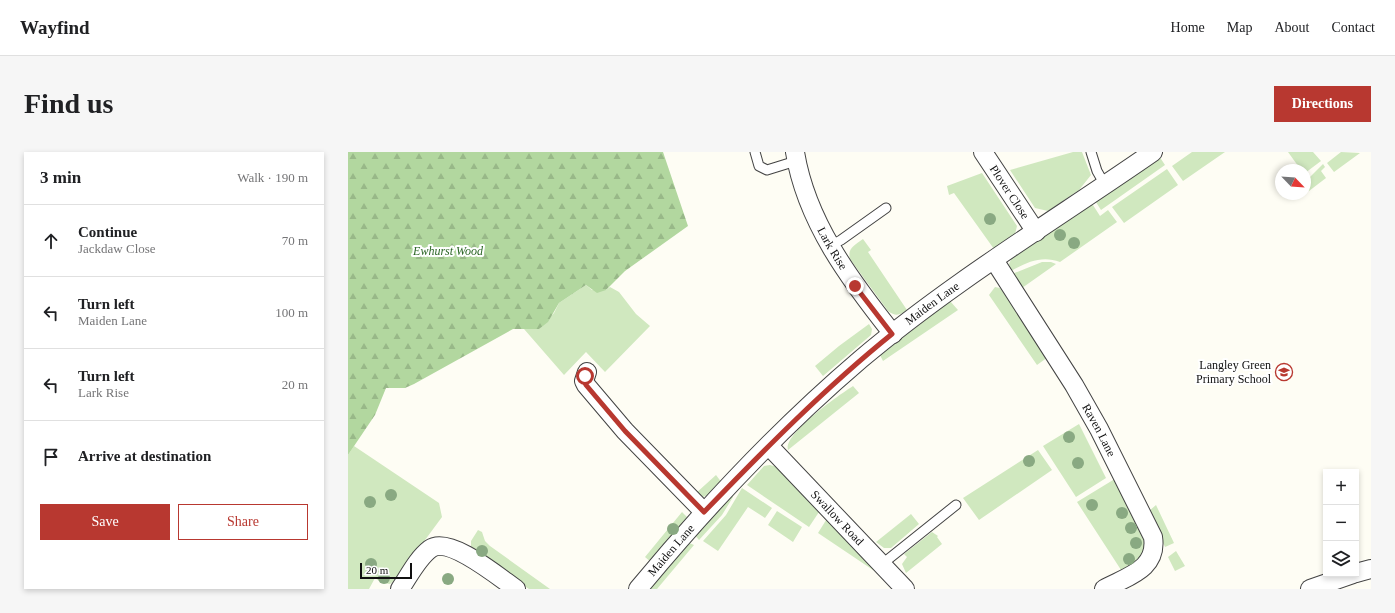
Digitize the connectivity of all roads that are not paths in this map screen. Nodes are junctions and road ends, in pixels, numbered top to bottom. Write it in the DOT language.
graph roads {
  1 [pos="755,152"];
  2 [pos="983,152"];
  3 [pos="1091,152"];
  4 [pos="1153,152"];
  5 [pos="796,157"];
  6 [pos="1105,185"];
  7 [pos="886,208"];
  8 [pos="1036,232"];
  9 [pos="830,246"];
  10 [pos="994,260"];
  11 [pos="892,334"];
  12 [pos="587,372"];
  13 [pos="769,446"];
  14 [pos="956,505"];
  15 [pos="704,512"];
  16 [pos="882,565"];
  17 [pos="1371,569"];
  18 [pos="1359,573"];
  19 [pos="1346,577"];
  20 [pos="400,589"];
  21 [pos="516,589"];
  22 [pos="638,589"];
  23 [pos="905,589"];
  24 [pos="1104,589"];
  25 [pos="1310,589"];
  1 -- 5 [label="lane"];
  2 -- 8 [label="street, Plover Close"];
  3 -- 6 [label="lane"];
  4 -- 6 [label="street, Maiden Lane"];
  5 -- 9 [label="street, Lark Rise"];
  6 -- 8 [label="street, Maiden Lane"];
  7 -- 9 [label="lane"];
  8 -- 10 [label="street, Maiden Lane"];
  9 -- 11 [label="street, Lark Rise"];
  10 -- 11 [label="street, Maiden Lane"];
  10 -- 24 [label="street, Raven Lane"];
  11 -- 13 [label="street, Maiden Lane"];
  12 -- 15 [label="street"];
  13 -- 15 [label="street, Maiden Lane"];
  13 -- 16 [label="street, Swallow Road"];
  14 -- 16 [label="lane"];
  15 -- 22 [label="street, Maiden Lane"];
  16 -- 23 [label="street, Swallow Road"];
  17 -- 18 [label="street"];
  19 -- 25 [label="street"];
  20 -- 21 [label="street"];
}
